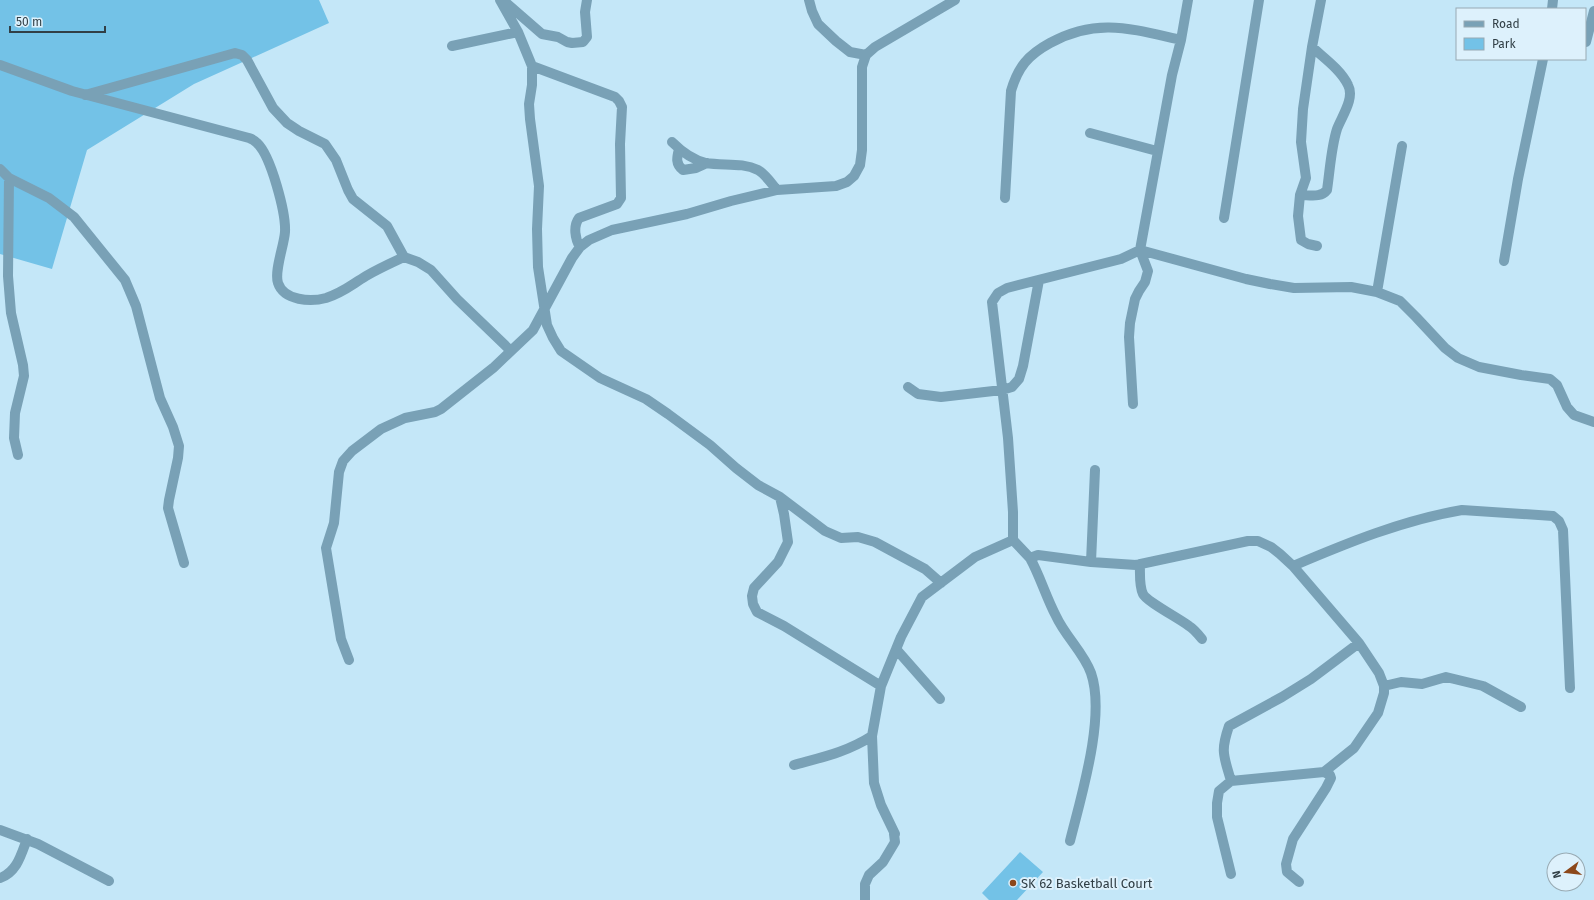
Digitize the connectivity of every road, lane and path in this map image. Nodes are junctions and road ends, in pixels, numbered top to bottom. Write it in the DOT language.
graph roads {
  1 [pos="501,0"];
  2 [pos="587,0"];
  3 [pos="809,0"];
  4 [pos="955,0"];
  5 [pos="1188,0"];
  6 [pos="1259,0"];
  7 [pos="1321,0"];
  8 [pos="1594,11"];
  9 [pos="518,32"];
  10 [pos="1181,40"];
  11 [pos="1586,42"];
  12 [pos="452,46"];
  13 [pos="1312,47"];
  14 [pos="866,55"];
  15 [pos="1543,60"];
  16 [pos="0,65"];
  17 [pos="532,66"];
  18 [pos="84,95"];
  19 [pos="1090,133"];
  20 [pos="1402,146"];
  21 [pos="1157,151"];
  22 [pos="707,163"];
  23 [pos="0,169"];
  24 [pos="9,178"];
  25 [pos="777,190"];
  26 [pos="1300,195"];
  27 [pos="1005,198"];
  28 [pos="1224,218"];
  29 [pos="1317,246"];
  30 [pos="580,247"];
  31 [pos="1140,250"];
  32 [pos="404,257"];
  33 [pos="1504,261"];
  34 [pos="1039,280"];
  35 [pos="1377,292"];
  36 [pos="546,308"];
  37 [pos="511,352"];
  38 [pos="908,387"];
  39 [pos="1002,390"];
  40 [pos="1132,404"];
  41 [pos="1594,422"];
  42 [pos="18,455"];
  43 [pos="1096,470"];
  44 [pos="780,497"];
  45 [pos="1013,540"];
  46 [pos="1030,558"];
  47 [pos="1091,562"];
  48 [pos="184,563"];
  49 [pos="1140,564"];
  50 [pos="1293,566"];
  51 [pos="941,583"];
  52 [pos="1202,639"];
  53 [pos="1359,643"];
  54 [pos="896,649"];
  55 [pos="349,660"];
  56 [pos="880,686"];
  57 [pos="1384,686"];
  58 [pos="1570,688"];
  59 [pos="940,699"];
  60 [pos="1521,707"];
  61 [pos="872,736"];
  62 [pos="794,765"];
  63 [pos="1324,772"];
  64 [pos="1231,781"];
  65 [pos="0,830"];
  66 [pos="26,839"];
  67 [pos="1070,841"];
  68 [pos="1230,874"];
  69 [pos="0,878"];
  70 [pos="109,880"];
  71 [pos="1299,882"];
  72 [pos="865,900"];
  1 -- 2 [label="street"];
  1 -- 9 [label="street"];
  3 -- 14 [label="street"];
  4 -- 14 [label="street"];
  5 -- 10 [label="street"];
  6 -- 28 [label="street"];
  7 -- 13 [label="street"];
  8 -- 11 [label="street"];
  9 -- 12 [label="street"];
  9 -- 17 [label="street"];
  10 -- 21 [label="street"];
  10 -- 27 [label="street"];
  13 -- 26 [label="street"];
  13 -- 26 [label="street"];
  14 -- 25 [label="street"];
  15 -- 33 [label="street"];
  16 -- 18 [label="street"];
  17 -- 30 [label="street"];
  17 -- 36 [label="street"];
  18 -- 32 [label="street"];
  18 -- 32 [label="street"];
  19 -- 21 [label="street"];
  20 -- 35 [label="street"];
  21 -- 31 [label="street"];
  22 -- 22 [label="street"];
  22 -- 25 [label="street"];
  23 -- 24 [label="street"];
  24 -- 42 [label="street"];
  24 -- 48 [label="street"];
  25 -- 30 [label="street"];
  26 -- 29 [label="street"];
  30 -- 36 [label="street"];
  31 -- 34 [label="street"];
  31 -- 35 [label="street"];
  31 -- 40 [label="street"];
  32 -- 37 [label="street"];
  34 -- 39 [label="street"];
  34 -- 39 [label="street"];
  35 -- 41 [label="street"];
  36 -- 37 [label="street"];
  36 -- 44 [label="street"];
  37 -- 55 [label="street"];
  38 -- 39 [label="street"];
  39 -- 45 [label="street"];
  43 -- 47 [label="street"];
  44 -- 51 [label="street"];
  44 -- 56 [label="street"];
  45 -- 46 [label="street"];
  45 -- 51 [label="street"];
  46 -- 47 [label="street"];
  46 -- 67 [label="street"];
  47 -- 49 [label="street"];
  49 -- 50 [label="street"];
  49 -- 52 [label="street"];
  50 -- 53 [label="street"];
  50 -- 58 [label="street"];
  51 -- 54 [label="street"];
  53 -- 57 [label="street"];
  53 -- 64 [label="street"];
  54 -- 56 [label="street"];
  54 -- 59 [label="street"];
  56 -- 61 [label="street"];
  57 -- 60 [label="street"];
  57 -- 63 [label="street"];
  61 -- 62 [label="street"];
  61 -- 72 [label="street"];
  63 -- 64 [label="street"];
  63 -- 71 [label="street"];
  64 -- 68 [label="street"];
  65 -- 66 [label="street"];
  66 -- 69 [label="street"];
  66 -- 70 [label="street"];
}
